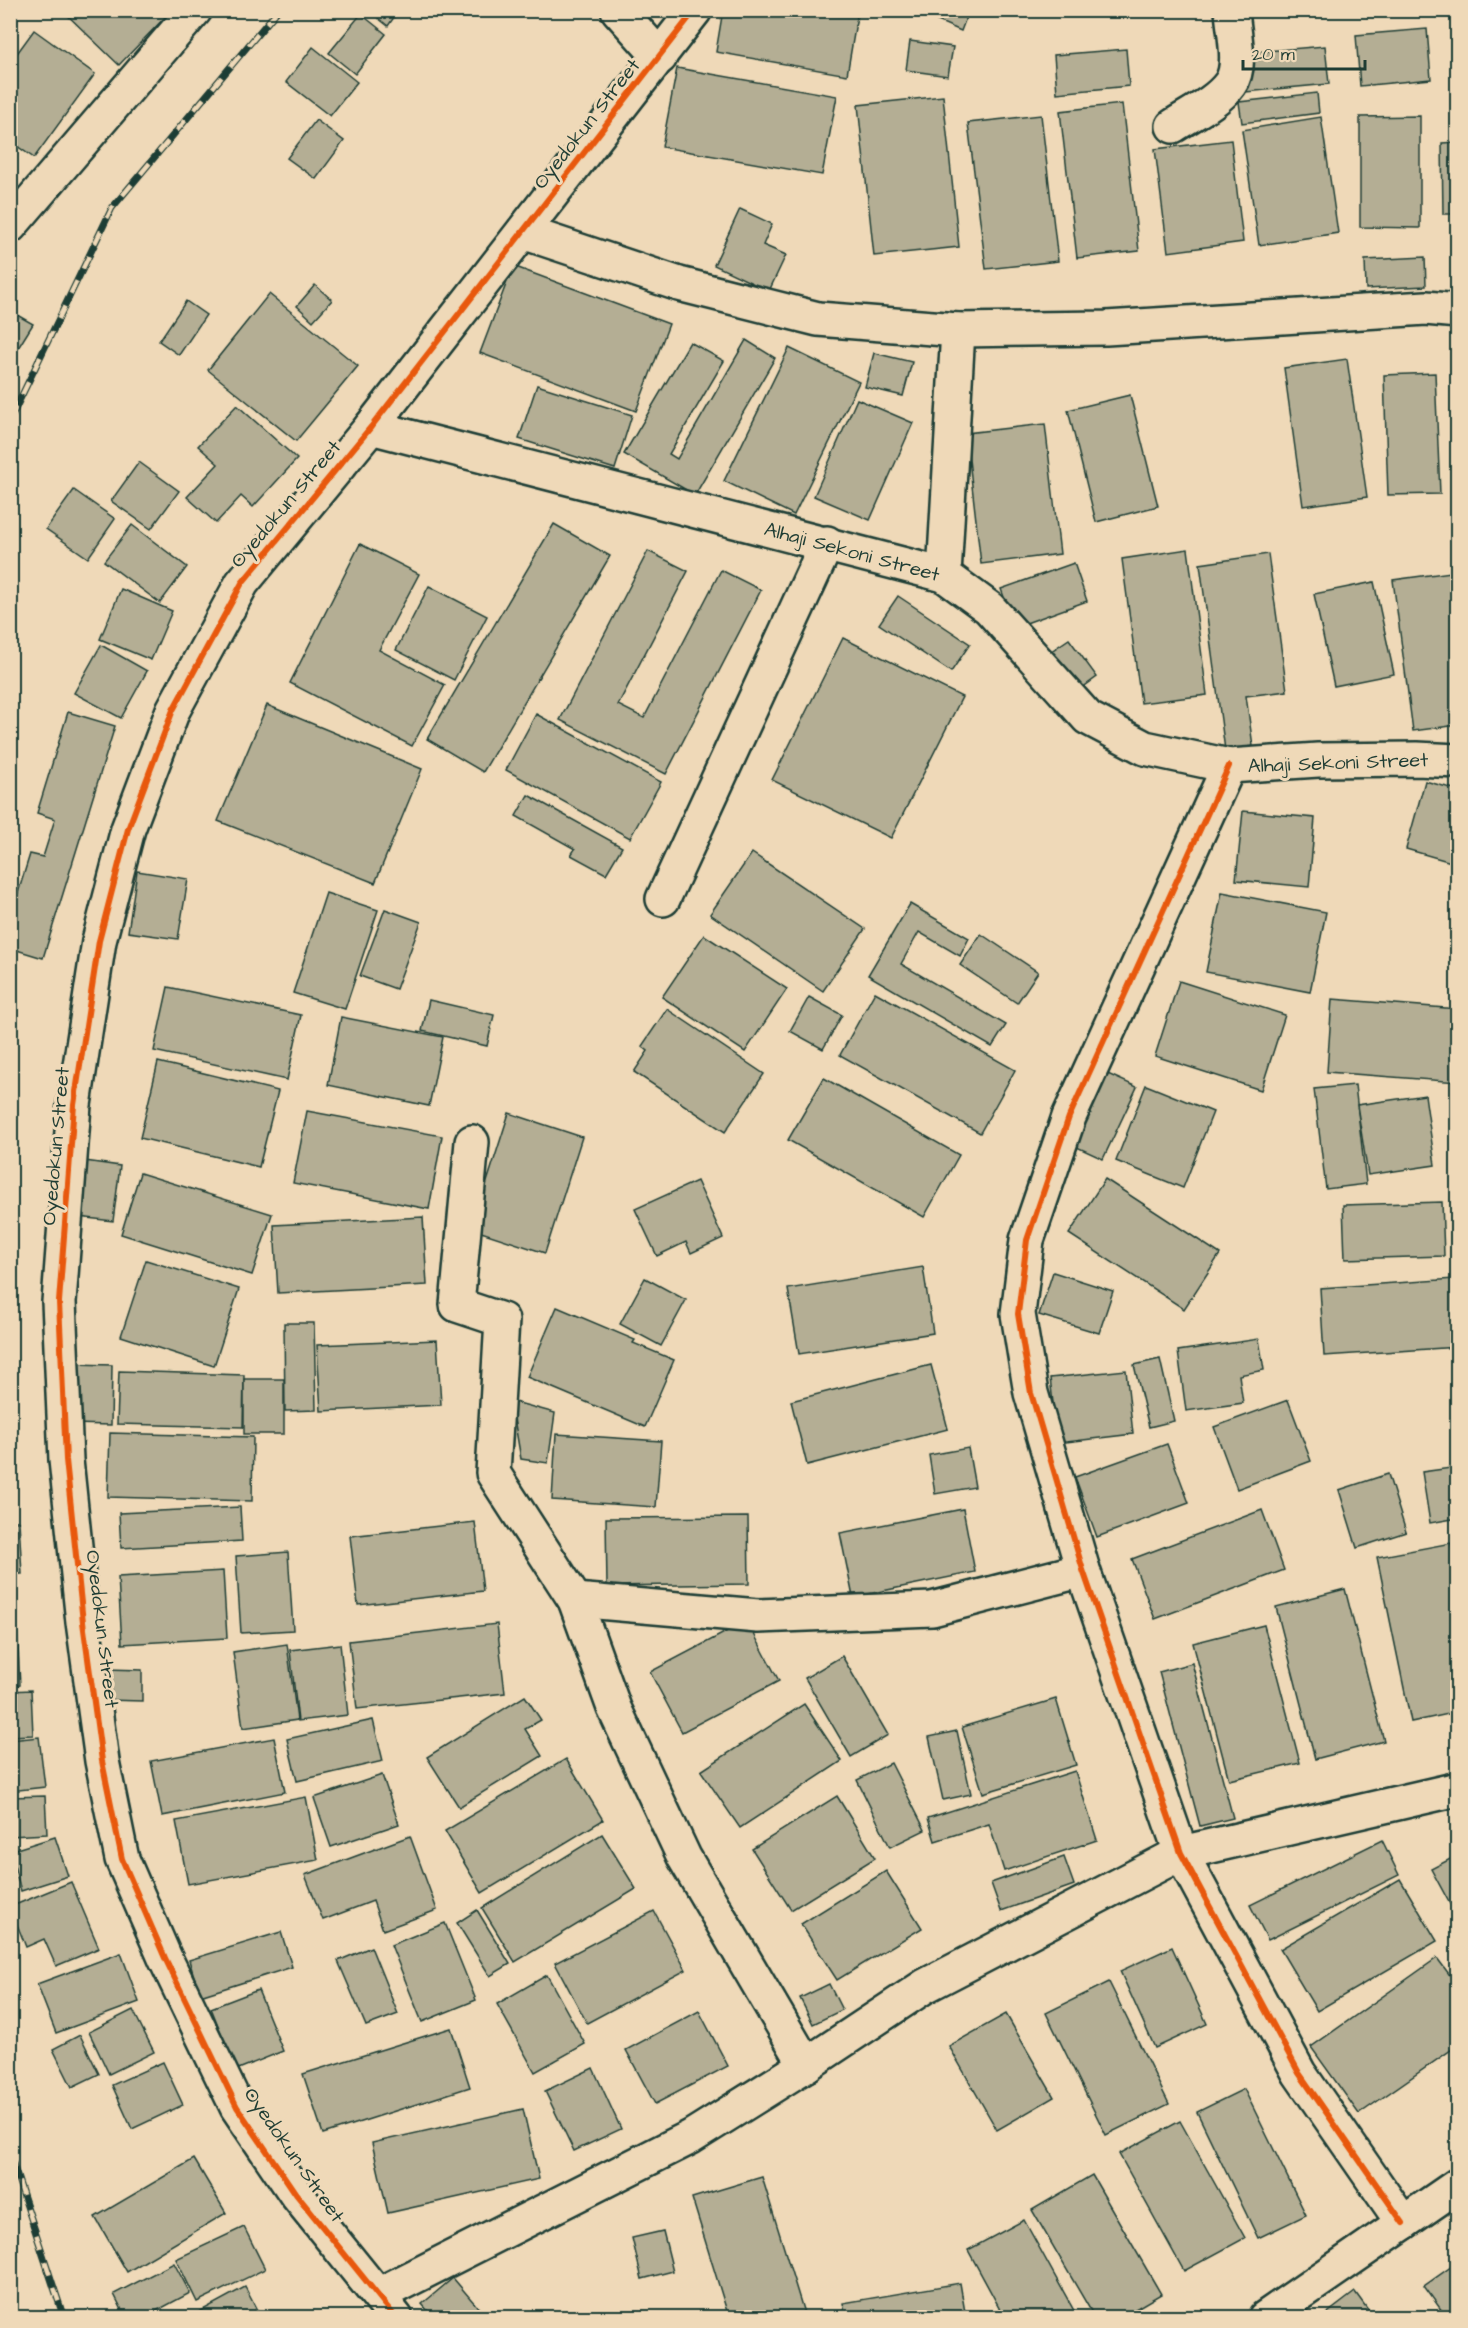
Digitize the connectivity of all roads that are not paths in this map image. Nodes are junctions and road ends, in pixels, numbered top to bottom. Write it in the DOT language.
graph roads {
  1 [pos="195,10"];
  2 [pos="618,10"];
  3 [pos="695,10"];
  4 [pos="1232,10"];
  5 [pos="660,57"];
  6 [pos="1173,126"];
  7 [pos="10,226"];
  8 [pos="524,232"];
  9 [pos="1458,311"];
  10 [pos="958,330"];
  11 [pos="371,427"];
  12 [pos="827,543"];
  13 [pos="944,575"];
  14 [pos="1458,761"];
  15 [pos="1229,766"];
  16 [pos="663,899"];
  17 [pos="472,1142"];
  18 [pos="1083,1570"];
  19 [pos="574,1600"];
  20 [pos="1458,1790"];
  21 [pos="1181,1853"];
  22 [pos="806,2065"];
  23 [pos="1458,2185"];
  24 [pos="1403,2223"];
  25 [pos="387,2306"];
  26 [pos="1265,2318"];
  1 -- 7 [label="street"];
  2 -- 5 [label="street"];
  3 -- 5 [label="street, Oyedokun Street"];
  4 -- 6 [label="street"];
  5 -- 8 [label="street, Oyedokun Street"];
  8 -- 10 [label="street"];
  8 -- 11 [label="street, Oyedokun Street"];
  9 -- 10 [label="street"];
  10 -- 13 [label="street"];
  11 -- 12 [label="street, Alhaji Sekoni Street"];
  11 -- 25 [label="street, Oyedokun Street"];
  12 -- 13 [label="street, Alhaji Sekoni Street"];
  12 -- 16 [label="street"];
  13 -- 15 [label="street, Alhaji Sekoni Street"];
  14 -- 15 [label="street, Alhaji Sekoni Street"];
  15 -- 18 [label="street"];
  17 -- 19 [label="street"];
  18 -- 19 [label="street"];
  18 -- 21 [label="street"];
  19 -- 22 [label="street"];
  20 -- 21 [label="street"];
  21 -- 22 [label="street"];
  21 -- 24 [label="street"];
  22 -- 25 [label="street"];
  23 -- 24 [label="street"];
  24 -- 26 [label="street"];
}
